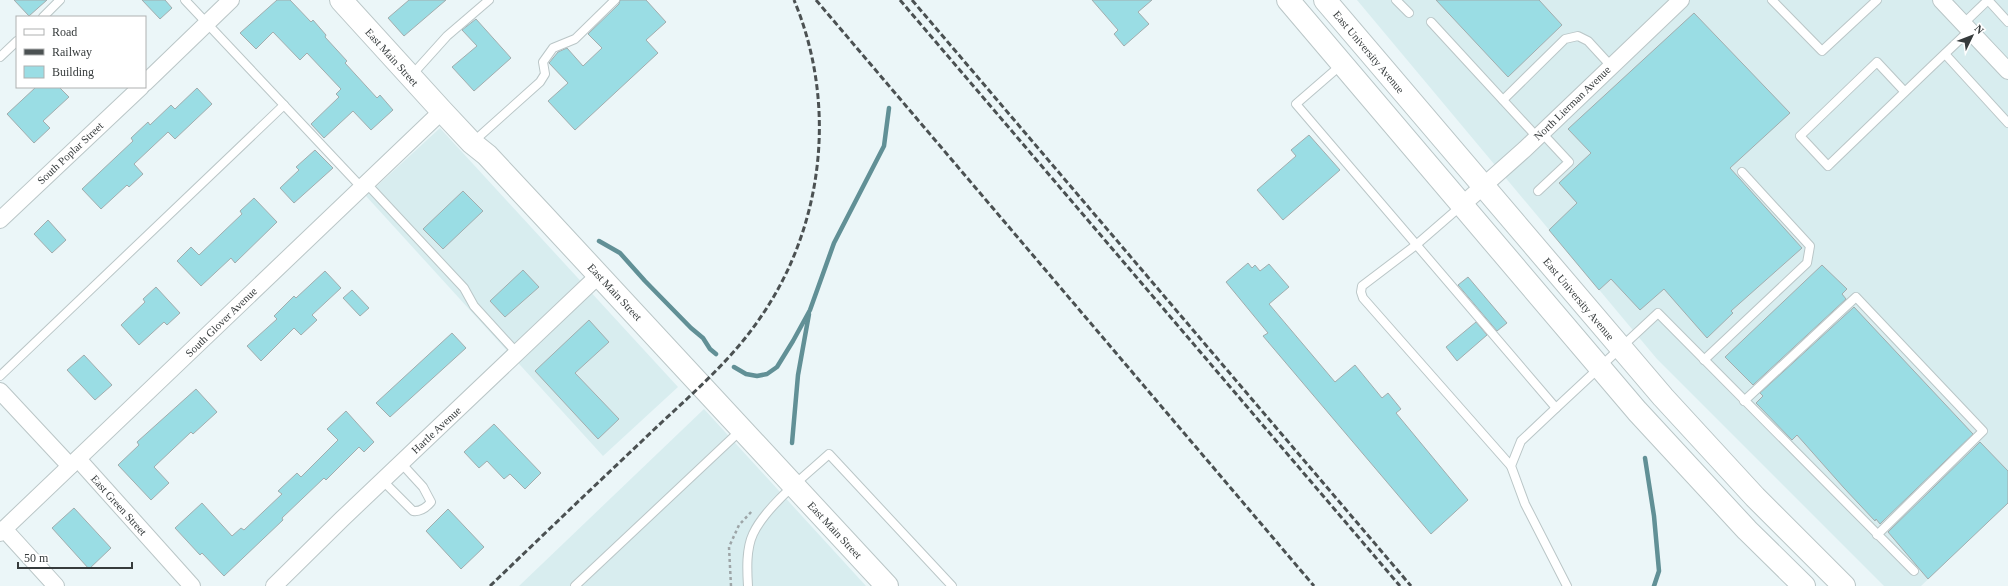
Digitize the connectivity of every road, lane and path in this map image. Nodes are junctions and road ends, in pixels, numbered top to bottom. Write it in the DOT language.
graph roads {
  1 [pos="60,0"];
  2 [pos="185,0"];
  3 [pos="231,0"];
  4 [pos="341,0"];
  5 [pos="489,0"];
  6 [pos="615,0"];
  7 [pos="1288,0"];
  8 [pos="1325,0"];
  9 [pos="1396,0"];
  10 [pos="1681,0"];
  11 [pos="1772,0"];
  12 [pos="1877,0"];
  13 [pos="1941,0"];
  14 [pos="1988,0"];
  15 [pos="1409,13"];
  16 [pos="44,16"];
  17 [pos="1431,22"];
  18 [pos="2008,22"];
  19 [pos="208,24"];
  20 [pos="1967,27"];
  21 [pos="16,42"];
  22 [pos="1945,54"];
  23 [pos="0,57"];
  24 [pos="1342,65"];
  25 [pos="1611,66"];
  26 [pos="2008,71"];
  27 [pos="410,77"];
  28 [pos="146,82"];
  29 [pos="140,88"];
  30 [pos="1905,92"];
  31 [pos="1503,100"];
  32 [pos="284,105"];
  33 [pos="442,111"];
  34 [pos="2008,123"];
  35 [pos="1540,135"];
  36 [pos="472,143"];
  37 [pos="1742,172"];
  38 [pos="364,186"];
  39 [pos="1483,186"];
  40 [pos="1538,191"];
  41 [pos="1462,205"];
  42 [pos="0,220"];
  43 [pos="1416,245"];
  44 [pos="599,275"];
  45 [pos="1620,347"];
  46 [pos="517,353"];
  47 [pos="1704,360"];
  48 [pos="1599,366"];
  49 [pos="0,376"];
  50 [pos="0,391"];
  51 [pos="1744,401"];
  52 [pos="1556,408"];
  53 [pos="741,429"];
  54 [pos="74,463"];
  55 [pos="401,463"];
  56 [pos="1511,466"];
  57 [pos="382,480"];
  58 [pos="794,486"];
  59 [pos="2,531"];
  60 [pos="1877,535"];
  61 [pos="1914,571"];
  62 [pos="56,586"];
  63 [pos="192,586"];
  64 [pos="274,586"];
  65 [pos="575,586"];
  66 [pos="748,586"];
  67 [pos="887,586"];
  68 [pos="952,586"];
  69 [pos="1567,586"];
  70 [pos="1804,586"];
  71 [pos="1844,586"];
  1 -- 16 [label="lane"];
  2 -- 19 [label="lane"];
  3 -- 19 [label="street"];
  4 -- 27 [label="main road, East Main Street"];
  5 -- 27 [label="lane"];
  6 -- 36 [label="lane"];
  7 -- 24 [label="main road"];
  8 -- 39 [label="main road, East University Avenue"];
  9 -- 15 [label="lane"];
  10 -- 25 [label="street, North Lierman Avenue"];
  11 -- 12 [label="lane"];
  13 -- 20 [label="street"];
  14 -- 18 [label="lane"];
  14 -- 20 [label="lane"];
  17 -- 31 [label="lane"];
  19 -- 28 [label="street"];
  19 -- 32 [label="lane"];
  20 -- 22 [label="lane"];
  20 -- 26 [label="street"];
  21 -- 23 [label="lane"];
  22 -- 30 [label="lane"];
  22 -- 34 [label="lane"];
  24 -- 41 [label="main road"];
  24 -- 43 [label="lane"];
  25 -- 31 [label="lane"];
  25 -- 35 [label="street, North Lierman Avenue"];
  27 -- 33 [label="main road, East Main Street"];
  29 -- 42 [label="street, South Poplar Street"];
  30 -- 30 [label="lane"];
  31 -- 35 [label="lane"];
  32 -- 38 [label="lane"];
  32 -- 49 [label="lane"];
  33 -- 36 [label="main road, East Main Street"];
  33 -- 38 [label="street, South Glover Avenue"];
  35 -- 39 [label="street, North Lierman Avenue"];
  35 -- 40 [label="lane"];
  36 -- 44 [label="main road, East Main Street"];
  37 -- 47 [label="lane"];
  38 -- 46 [label="lane"];
  38 -- 54 [label="street, South Glover Avenue"];
  39 -- 41 [label="street, North Lierman Avenue"];
  39 -- 45 [label="main road, East University Avenue"];
  41 -- 43 [label="lane"];
  41 -- 48 [label="main road"];
  43 -- 52 [label="lane"];
  43 -- 56 [label="lane"];
  44 -- 46 [label="street, Hartle Avenue"];
  44 -- 53 [label="main road, East Main Street"];
  45 -- 47 [label="lane"];
  45 -- 48 [label="lane"];
  45 -- 71 [label="main road, East University Avenue"];
  46 -- 55 [label="street, Hartle Avenue"];
  47 -- 51 [label="lane"];
  48 -- 52 [label="lane"];
  48 -- 70 [label="main road"];
  50 -- 54 [label="street, East Green Street"];
  51 -- 60 [label="lane"];
  51 -- 60 [label="lane"];
  52 -- 56 [label="lane"];
  53 -- 58 [label="main road, East Main Street"];
  53 -- 65 [label="lane"];
  54 -- 59 [label="street, South Glover Avenue"];
  54 -- 63 [label="street, East Green Street"];
  55 -- 57 [label="street, Hartle Avenue"];
  55 -- 57 [label="lane"];
  56 -- 69 [label="lane"];
  57 -- 64 [label="street, Hartle Avenue"];
  58 -- 66 [label="lane"];
  58 -- 67 [label="main road, East Main Street"];
  58 -- 68 [label="lane"];
  59 -- 62 [label="street"];
  60 -- 61 [label="lane"];
}
